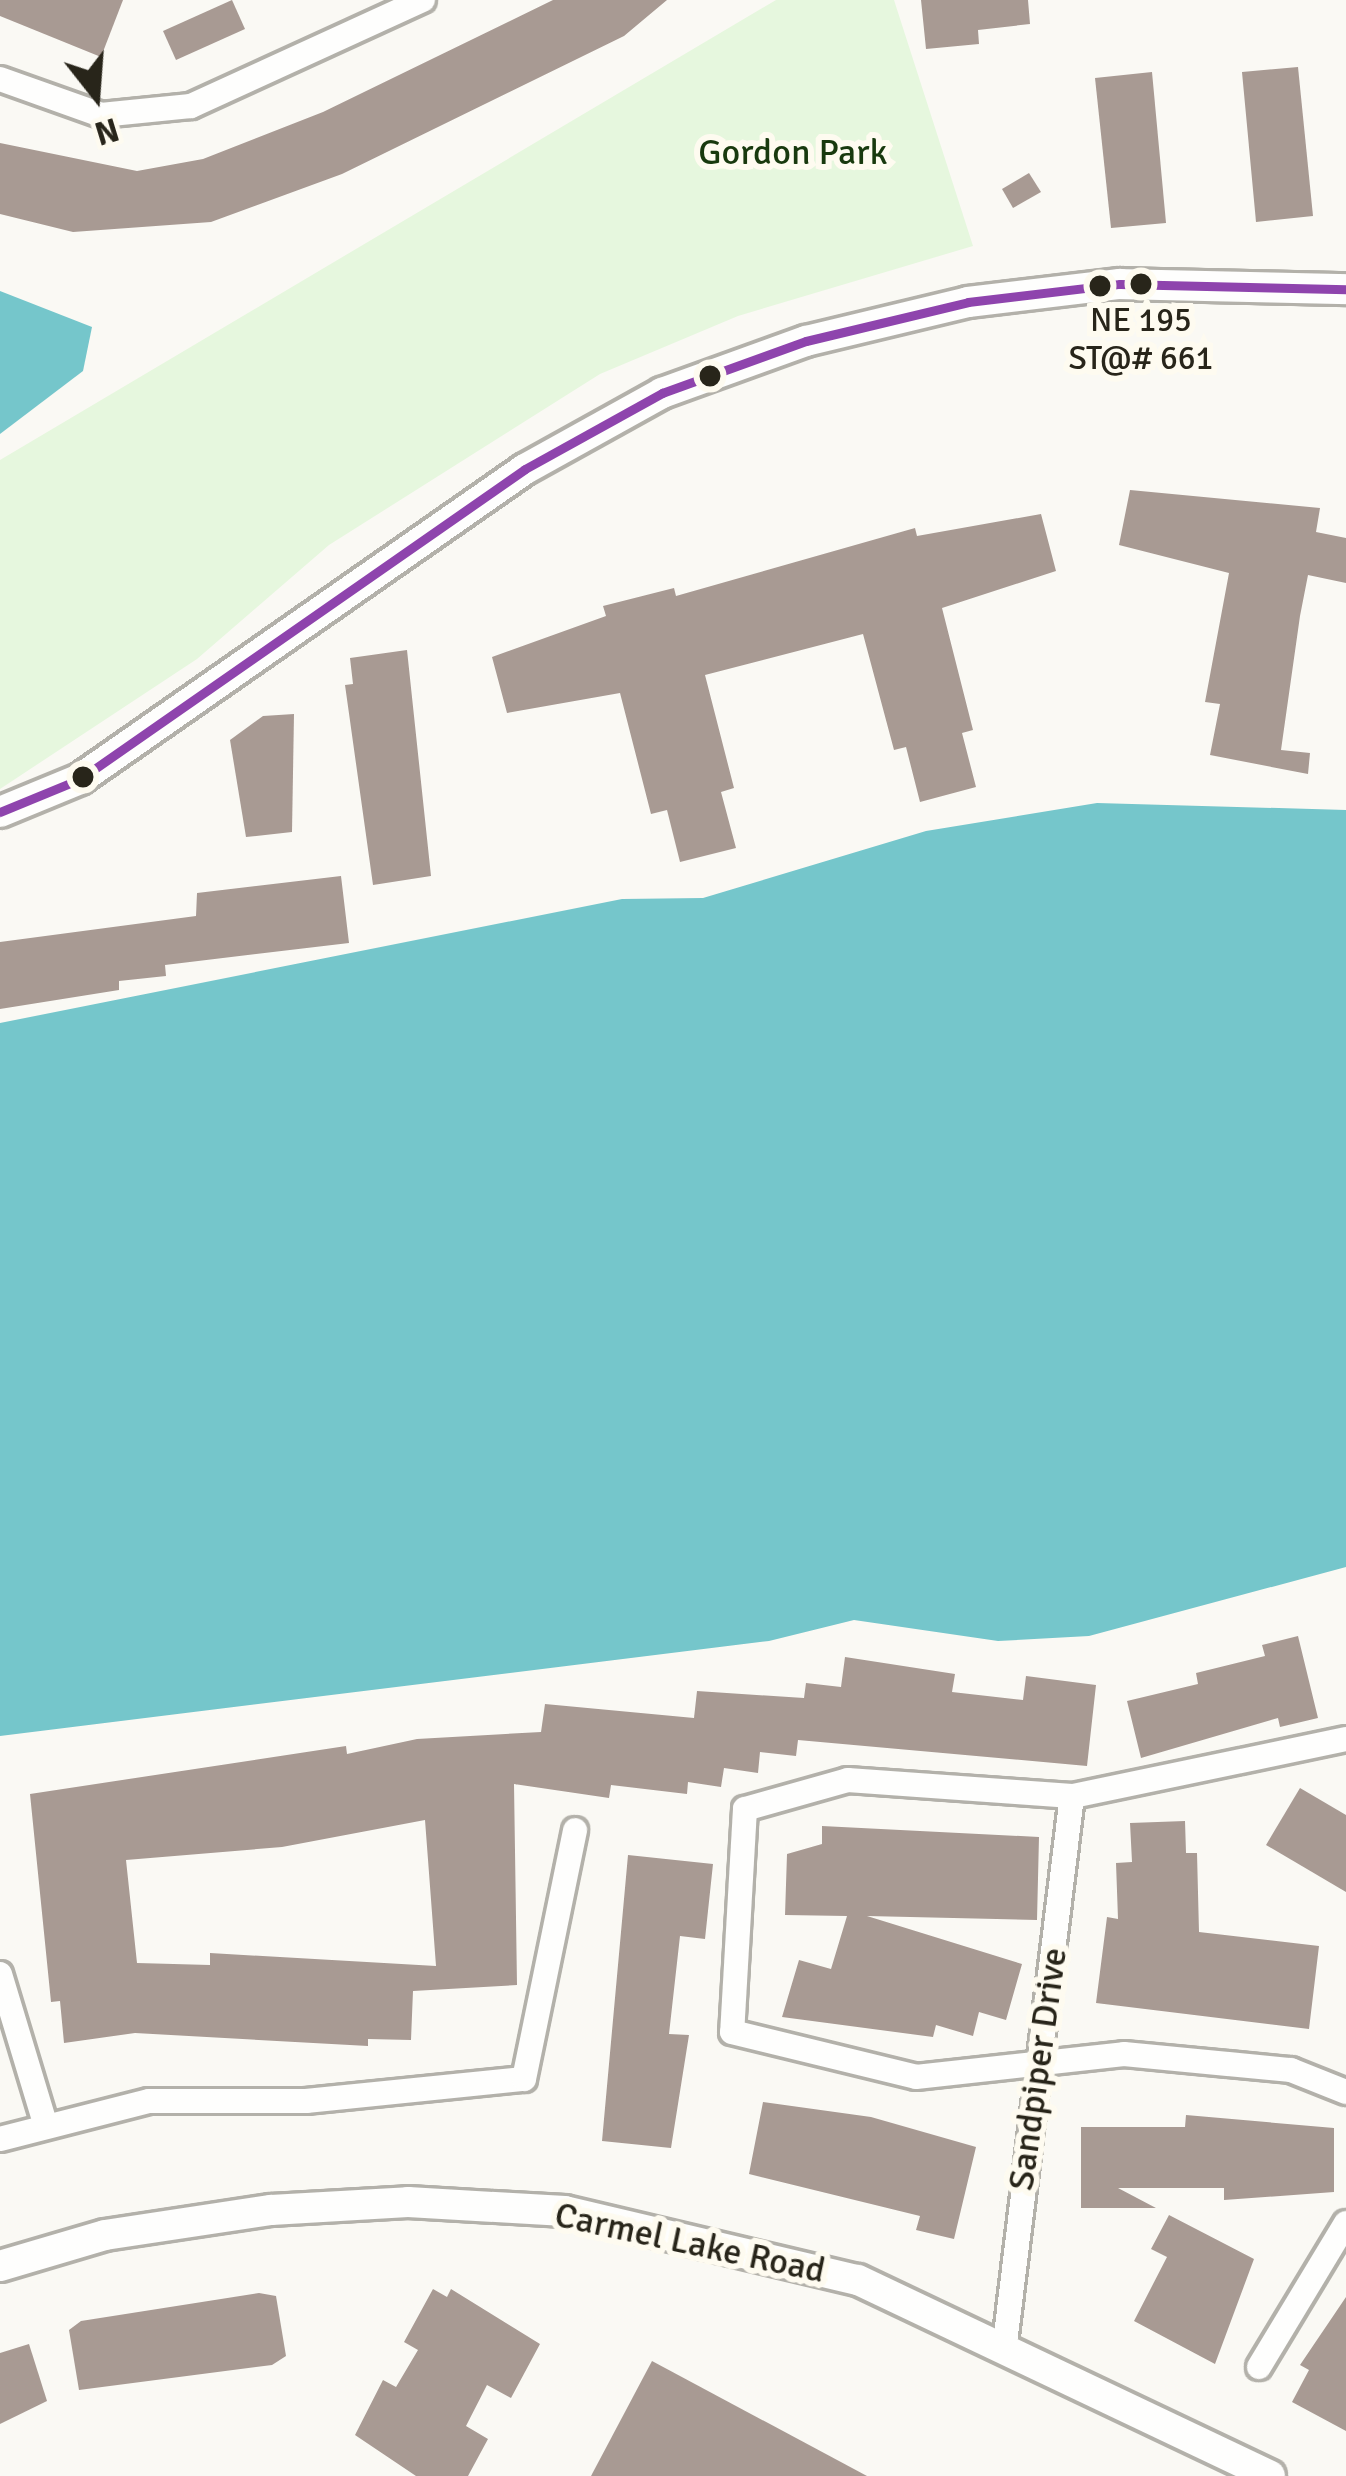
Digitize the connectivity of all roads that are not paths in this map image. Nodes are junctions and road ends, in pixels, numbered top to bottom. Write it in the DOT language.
graph roads {
  1 [pos="424,0"];
  2 [pos="0,79"];
  3 [pos="1346,289"];
  4 [pos="0,812"];
  5 [pos="1346,1738"];
  6 [pos="1072,1796"];
  7 [pos="575,1830"];
  8 [pos="0,1974"];
  9 [pos="1044,2065"];
  10 [pos="1346,2092"];
  11 [pos="46,2126"];
  12 [pos="0,2139"];
  13 [pos="1346,2223"];
  14 [pos="0,2266"];
  15 [pos="1005,2343"];
  16 [pos="1259,2367"];
  17 [pos="1270,2476"];
  1 -- 2 [label="street"];
  3 -- 4 [label="street"];
  5 -- 6 [label="street"];
  6 -- 9 [label="street, Sandpiper Drive"];
  6 -- 9 [label="street"];
  7 -- 11 [label="street"];
  8 -- 11 [label="street"];
  9 -- 10 [label="street"];
  9 -- 15 [label="street, Sandpiper Drive"];
  11 -- 12 [label="street"];
  13 -- 16 [label="street"];
  14 -- 15 [label="street, Carmel Lake Road"];
  15 -- 17 [label="street, Carmel Lake Road"];
}
